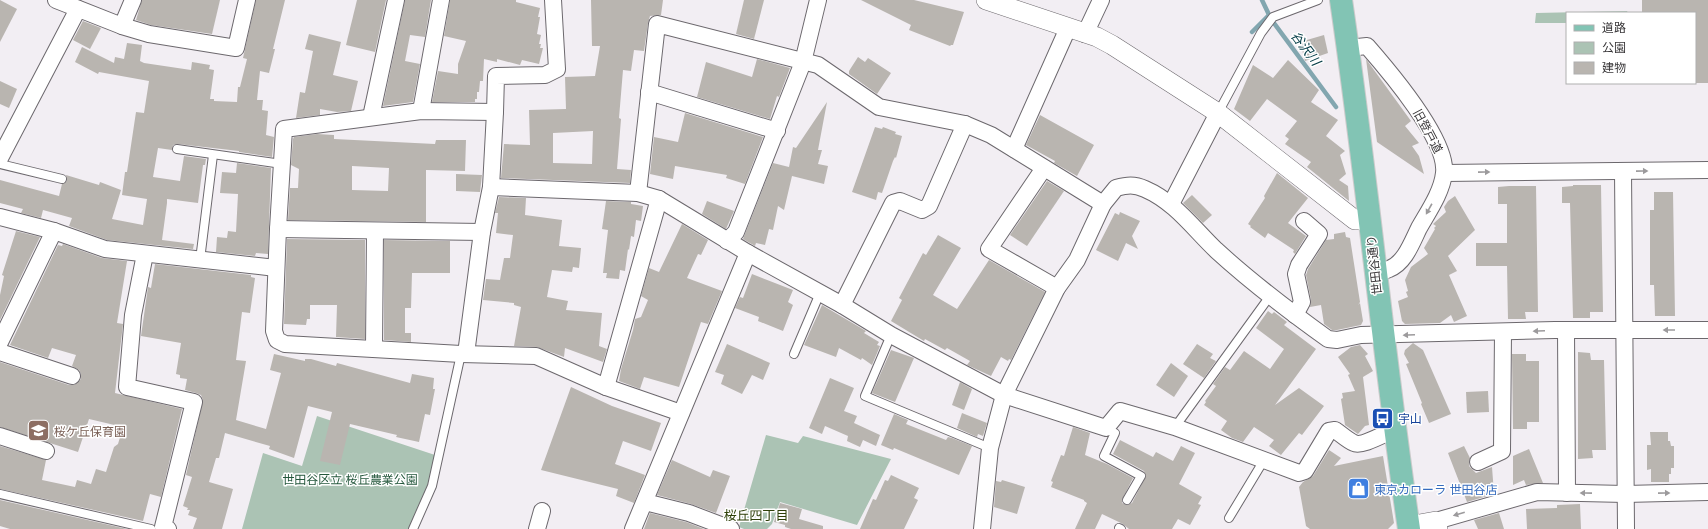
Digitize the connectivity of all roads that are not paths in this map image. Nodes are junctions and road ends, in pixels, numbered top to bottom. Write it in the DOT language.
graph roads {
  1 [pos="56,0"];
  2 [pos="133,0"];
  3 [pos="246,0"];
  4 [pos="396,0"];
  5 [pos="441,0"];
  6 [pos="554,0"];
  7 [pos="818,0"];
  8 [pos="986,0"];
  9 [pos="1101,0"];
  10 [pos="1318,0"];
  11 [pos="1340,0"];
  12 [pos="78,9"];
  13 [pos="122,26"];
  14 [pos="1076,31"];
  15 [pos="1348,48"];
  16 [pos="803,62"];
  17 [pos="649,92"];
  18 [pos="421,110"];
  19 [pos="495,112"];
  20 [pos="1218,113"];
  21 [pos="371,117"];
  22 [pos="965,124"];
  23 [pos="777,131"];
  24 [pos="177,149"];
  25 [pos="1014,149"];
  26 [pos="213,155"];
  27 [pos="0,158"];
  28 [pos="0,164"];
  29 [pos="282,164"];
  30 [pos="1044,168"];
  31 [pos="1708,170"];
  32 [pos="1623,171"];
  33 [pos="1444,173"];
  34 [pos="62,179"];
  35 [pos="491,187"];
  36 [pos="638,193"];
  37 [pos="659,199"];
  38 [pos="1104,204"];
  39 [pos="1171,204"];
  40 [pos="0,217"];
  41 [pos="1370,220"];
  42 [pos="1304,221"];
  43 [pos="278,229"];
  44 [pos="375,230"];
  45 [pos="54,231"];
  46 [pos="482,232"];
  47 [pos="727,241"];
  48 [pos="748,253"];
  49 [pos="145,254"];
  50 [pos="200,260"];
  51 [pos="276,268"];
  52 [pos="1375,273"];
  53 [pos="1057,288"];
  54 [pos="820,293"];
  55 [pos="1270,296"];
  56 [pos="842,305"];
  57 [pos="1295,315"];
  58 [pos="1566,330"];
  59 [pos="1624,330"];
  60 [pos="1708,330"];
  61 [pos="1503,332"];
  62 [pos="891,335"];
  63 [pos="1382,336"];
  64 [pos="0,342"];
  65 [pos="374,349"];
  66 [pos="0,352"];
  67 [pos="464,354"];
  68 [pos="794,354"];
  69 [pos="72,376"];
  70 [pos="606,387"];
  71 [pos="1004,395"];
  72 [pos="681,413"];
  73 [pos="1175,427"];
  74 [pos="1106,428"];
  75 [pos="1396,429"];
  76 [pos="0,436"];
  77 [pos="990,448"];
  78 [pos="46,451"];
  79 [pos="1264,460"];
  80 [pos="1478,462"];
  81 [pos="1708,492"];
  82 [pos="1568,493"];
  83 [pos="0,494"];
  84 [pos="1625,494"];
  85 [pos="1127,500"];
  86 [pos="645,502"];
  87 [pos="542,511"];
  88 [pos="1229,518"];
  89 [pos="1437,525"];
  90 [pos="1407,528"];
  91 [pos="161,529"];
  92 [pos="413,529"];
  93 [pos="537,529"];
  94 [pos="633,529"];
  95 [pos="731,529"];
  96 [pos="982,529"];
  97 [pos="1626,529"];
  1 -- 12 [label="street"];
  2 -- 13 [label="street"];
  3 -- 13 [label="street"];
  4 -- 21 [label="street"];
  5 -- 18 [label="street"];
  6 -- 19 [label="street"];
  7 -- 16 [label="street"];
  8 -- 14 [label="street"];
  9 -- 14 [label="street"];
  10 -- 20 [label="lane"];
  11 -- 15 [label="main road, 世田谷通り"];
  12 -- 13 [label="street"];
  12 -- 27 [label="street"];
  14 -- 20 [label="street"];
  14 -- 25 [label="street"];
  15 -- 33 [label="street, 旧登戸道"];
  15 -- 41 [label="main road, 世田谷通り"];
  16 -- 17 [label="street"];
  16 -- 22 [label="street"];
  16 -- 23 [label="street"];
  17 -- 23 [label="street"];
  17 -- 36 [label="street"];
  18 -- 19 [label="street"];
  18 -- 21 [label="street"];
  19 -- 35 [label="street"];
  20 -- 39 [label="street"];
  20 -- 41 [label="street"];
  21 -- 29 [label="street"];
  22 -- 25 [label="street"];
  22 -- 56 [label="street"];
  23 -- 47 [label="street"];
  24 -- 26 [label="lane"];
  25 -- 30 [label="street"];
  26 -- 29 [label="lane"];
  26 -- 50 [label="lane"];
  28 -- 34 [label="lane"];
  29 -- 43 [label="street"];
  30 -- 38 [label="street"];
  30 -- 53 [label="street"];
  32 -- 31 [label="street, one-way"];
  33 -- 32 [label="street, one-way"];
  32 -- 59 [label="street"];
  33 -- 52 [label="street, 旧登戸道, one-way"];
  35 -- 36 [label="street"];
  35 -- 46 [label="street"];
  36 -- 37 [label="street"];
  37 -- 47 [label="street"];
  37 -- 70 [label="street"];
  38 -- 39 [label="street"];
  38 -- 53 [label="street"];
  39 -- 55 [label="street"];
  40 -- 45 [label="street"];
  41 -- 52 [label="main road, 世田谷通り"];
  42 -- 57 [label="street"];
  43 -- 44 [label="street"];
  43 -- 51 [label="street"];
  44 -- 46 [label="street"];
  44 -- 65 [label="street"];
  45 -- 49 [label="street"];
  45 -- 64 [label="street"];
  46 -- 67 [label="street"];
  47 -- 48 [label="street"];
  48 -- 54 [label="street"];
  48 -- 72 [label="street"];
  49 -- 50 [label="street"];
  49 -- 91 [label="street"];
  50 -- 51 [label="street"];
  51 -- 65 [label="street"];
  52 -- 63 [label="main road, 世田谷通り"];
  53 -- 71 [label="street"];
  54 -- 56 [label="street"];
  54 -- 68 [label="lane"];
  55 -- 57 [label="street"];
  55 -- 73 [label="lane"];
  56 -- 62 [label="street"];
  57 -- 63 [label="street"];
  58 -- 59 [label="street"];
  58 -- 61 [label="street, one-way"];
  58 -- 82 [label="street"];
  60 -- 59 [label="street, one-way"];
  59 -- 84 [label="street"];
  61 -- 63 [label="street, one-way"];
  61 -- 80 [label="street"];
  62 -- 71 [label="street"];
  62 -- 77 [label="lane"];
  63 -- 75 [label="main road, 世田谷通り"];
  65 -- 67 [label="street"];
  66 -- 69 [label="street"];
  67 -- 70 [label="street"];
  67 -- 92 [label="lane"];
  70 -- 72 [label="street"];
  71 -- 74 [label="street"];
  71 -- 77 [label="street"];
  72 -- 86 [label="street"];
  73 -- 74 [label="street"];
  73 -- 79 [label="street"];
  74 -- 85 [label="lane"];
  75 -- 79 [label="street"];
  75 -- 90 [label="main road, 世田谷通り"];
  76 -- 78 [label="street"];
  77 -- 96 [label="street"];
  79 -- 88 [label="lane"];
  84 -- 81 [label="street, one-way"];
  84 -- 82 [label="street, one-way"];
  82 -- 89 [label="street, one-way"];
  83 -- 91 [label="lane"];
  84 -- 97 [label="street"];
  86 -- 94 [label="street"];
  86 -- 95 [label="street"];
  87 -- 93 [label="street"];
  89 -- 90 [label="street"];
}
